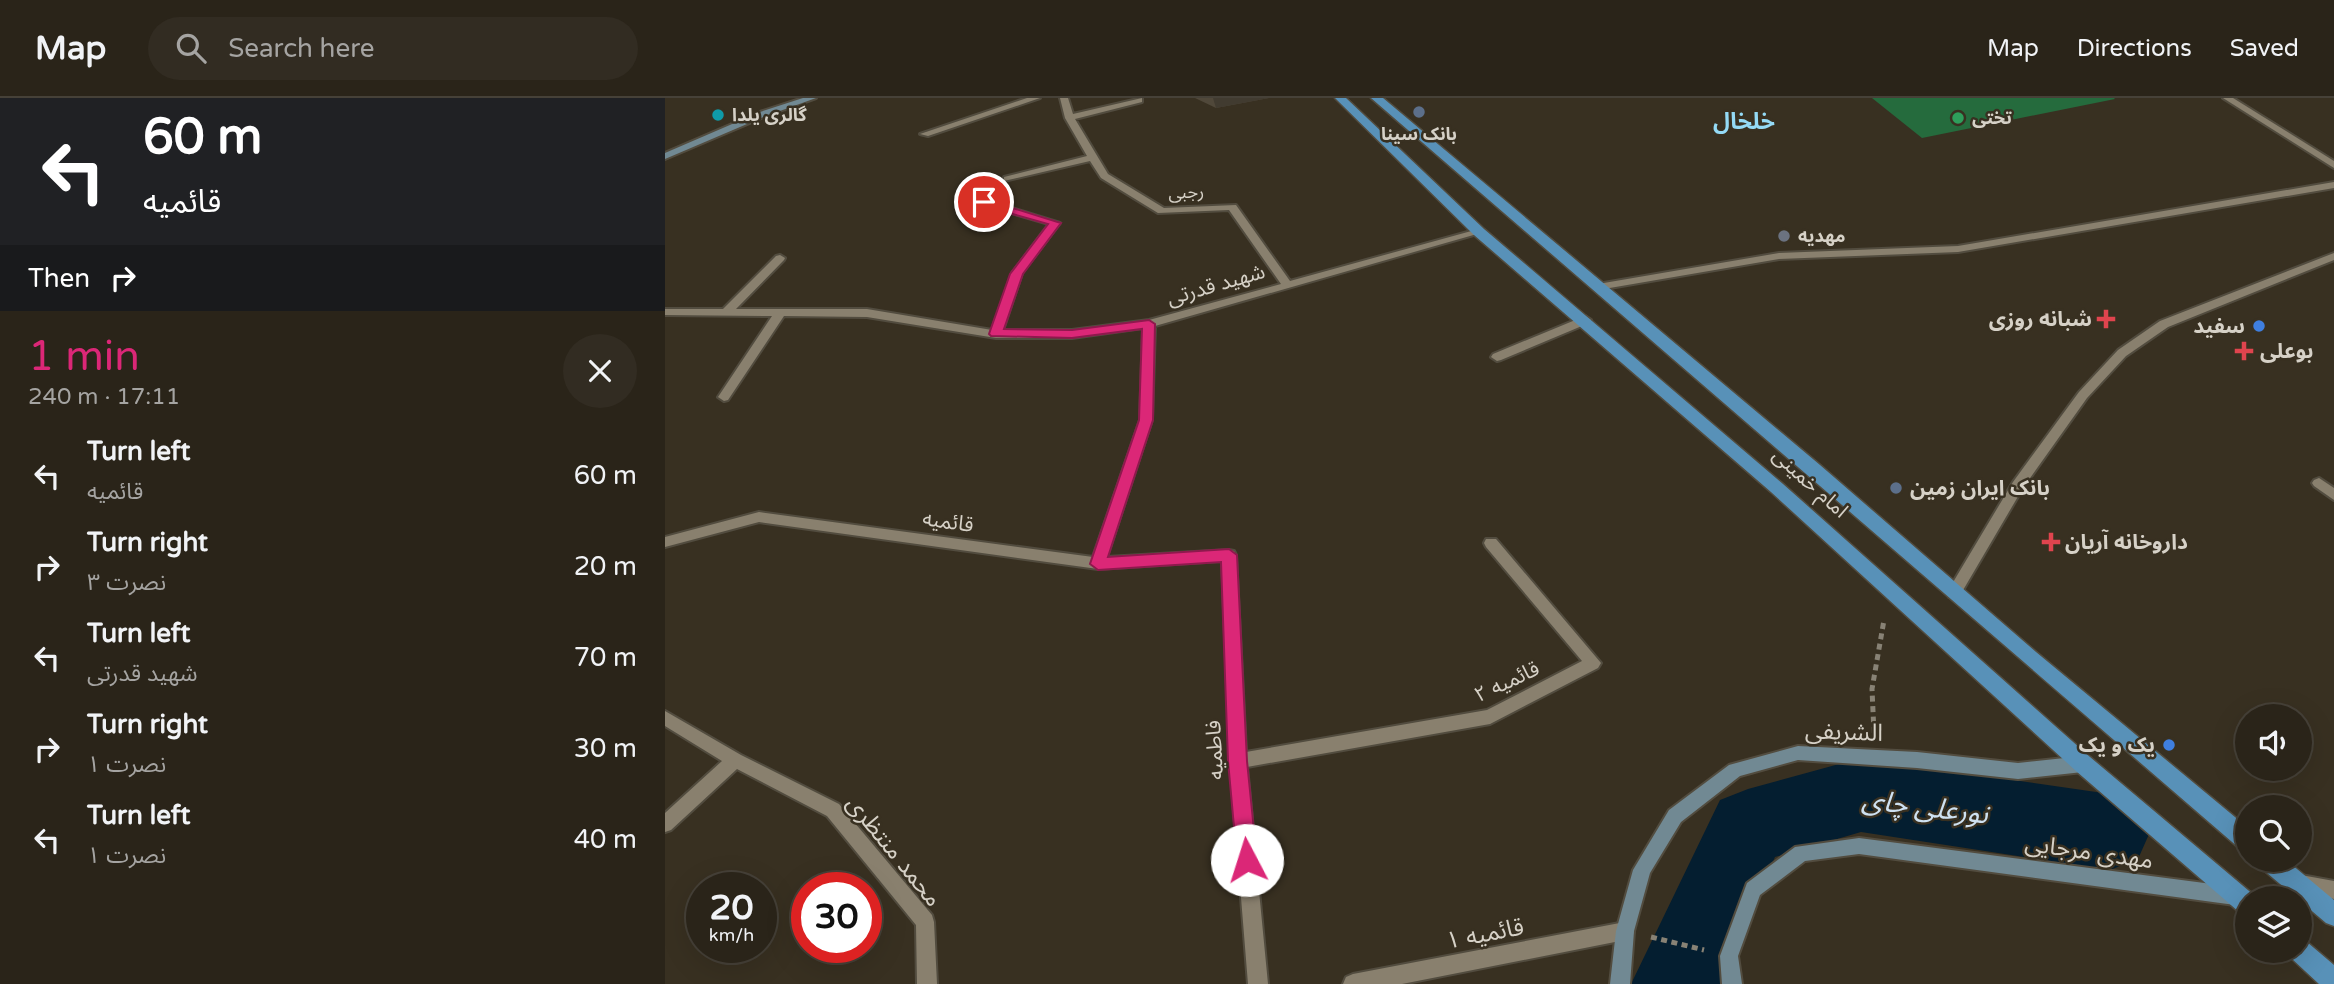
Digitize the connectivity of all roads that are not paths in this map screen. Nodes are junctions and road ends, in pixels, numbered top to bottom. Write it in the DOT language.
graph roads {
  1 [pos="812,98"];
  2 [pos="1036,98"];
  3 [pos="1064,98"];
  4 [pos="1340,98"];
  5 [pos="1376,98"];
  6 [pos="2227,98"];
  7 [pos="1139,100"];
  8 [pos="1070,118"];
  9 [pos="925,134"];
  10 [pos="665,156"];
  11 [pos="1093,157"];
  12 [pos="2334,166"];
  13 [pos="1007,179"];
  14 [pos="2334,185"];
  15 [pos="961,195"];
  16 [pos="1479,232"];
  17 [pos="2333,257"];
  18 [pos="781,258"];
  19 [pos="1287,284"];
  20 [pos="1598,287"];
  21 [pos="665,313"];
  22 [pos="725,313"];
  23 [pos="780,313"];
  24 [pos="1585,320"];
  25 [pos="1149,324"];
  26 [pos="996,334"];
  27 [pos="1497,357"];
  28 [pos="724,397"];
  29 [pos="2319,483"];
  30 [pos="2334,495"];
  31 [pos="665,542"];
  32 [pos="1491,543"];
  33 [pos="1229,555"];
  34 [pos="1098,564"];
  35 [pos="1954,593"];
  36 [pos="665,718"];
  37 [pos="735,760"];
  38 [pos="1238,761"];
  39 [pos="2083,764"];
  40 [pos="665,824"];
  41 [pos="2235,831"];
  42 [pos="2283,872"];
  43 [pos="2296,883"];
  44 [pos="2334,890"];
  45 [pos="2235,893"];
  46 [pos="2235,899"];
  47 [pos="2334,915"];
  48 [pos="1625,931"];
  49 [pos="2312,962"];
  50 [pos="2334,981"];
  51 [pos="927,984"];
  52 [pos="1258,984"];
  53 [pos="1353,984"];
  54 [pos="1620,984"];
  55 [pos="1732,984"];
  1 -- 10 [label="main road"];
  2 -- 9 [label="street"];
  3 -- 8 [label="street, رجبی"];
  4 -- 16 [label="main road, امام خمینی"];
  5 -- 20 [label="main road, امام خمینی"];
  6 -- 12 [label="street"];
  7 -- 8 [label="street"];
  8 -- 11 [label="street, رجبی"];
  11 -- 13 [label="street"];
  11 -- 19 [label="street, رجبی"];
  14 -- 20 [label="street"];
  15 -- 26 [label="street"];
  16 -- 19 [label="street, شهید قدرتی"];
  16 -- 24 [label="main road, امام خمینی"];
  17 -- 35 [label="street"];
  18 -- 22 [label="street"];
  19 -- 25 [label="street, شهید قدرتی"];
  20 -- 35 [label="main road, امام خمینی"];
  21 -- 22 [label="street, شهید قدرتی"];
  22 -- 23 [label="street, شهید قدرتی"];
  23 -- 26 [label="street, شهید قدرتی"];
  23 -- 28 [label="street"];
  24 -- 27 [label="street"];
  24 -- 39 [label="main road, امام خمینی"];
  25 -- 26 [label="street, شهید قدرتی"];
  25 -- 34 [label="street"];
  29 -- 30 [label="street"];
  31 -- 34 [label="street, قائمیه"];
  32 -- 38 [label="street, قائمیه ۲"];
  33 -- 34 [label="street, قائمیه"];
  33 -- 38 [label="street, فاطمیه"];
  35 -- 41 [label="main road, امام خمینی"];
  36 -- 37 [label="street, محمد منتظری"];
  37 -- 40 [label="street"];
  37 -- 51 [label="street, محمد منتظری"];
  38 -- 52 [label="street, فاطمیه"];
  39 -- 45 [label="main road, امام خمینی"];
  39 -- 48 [label="main road, الشریفی"];
  42 -- 43 [label="main road"];
  43 -- 44 [label="street"];
  43 -- 47 [label="main road"];
  46 -- 55 [label="main road, مهدی مرجایی"];
  48 -- 53 [label="street, قائمیه ۱"];
  48 -- 54 [label="main road, الشریفی"];
  49 -- 50 [label="main road"];
}
